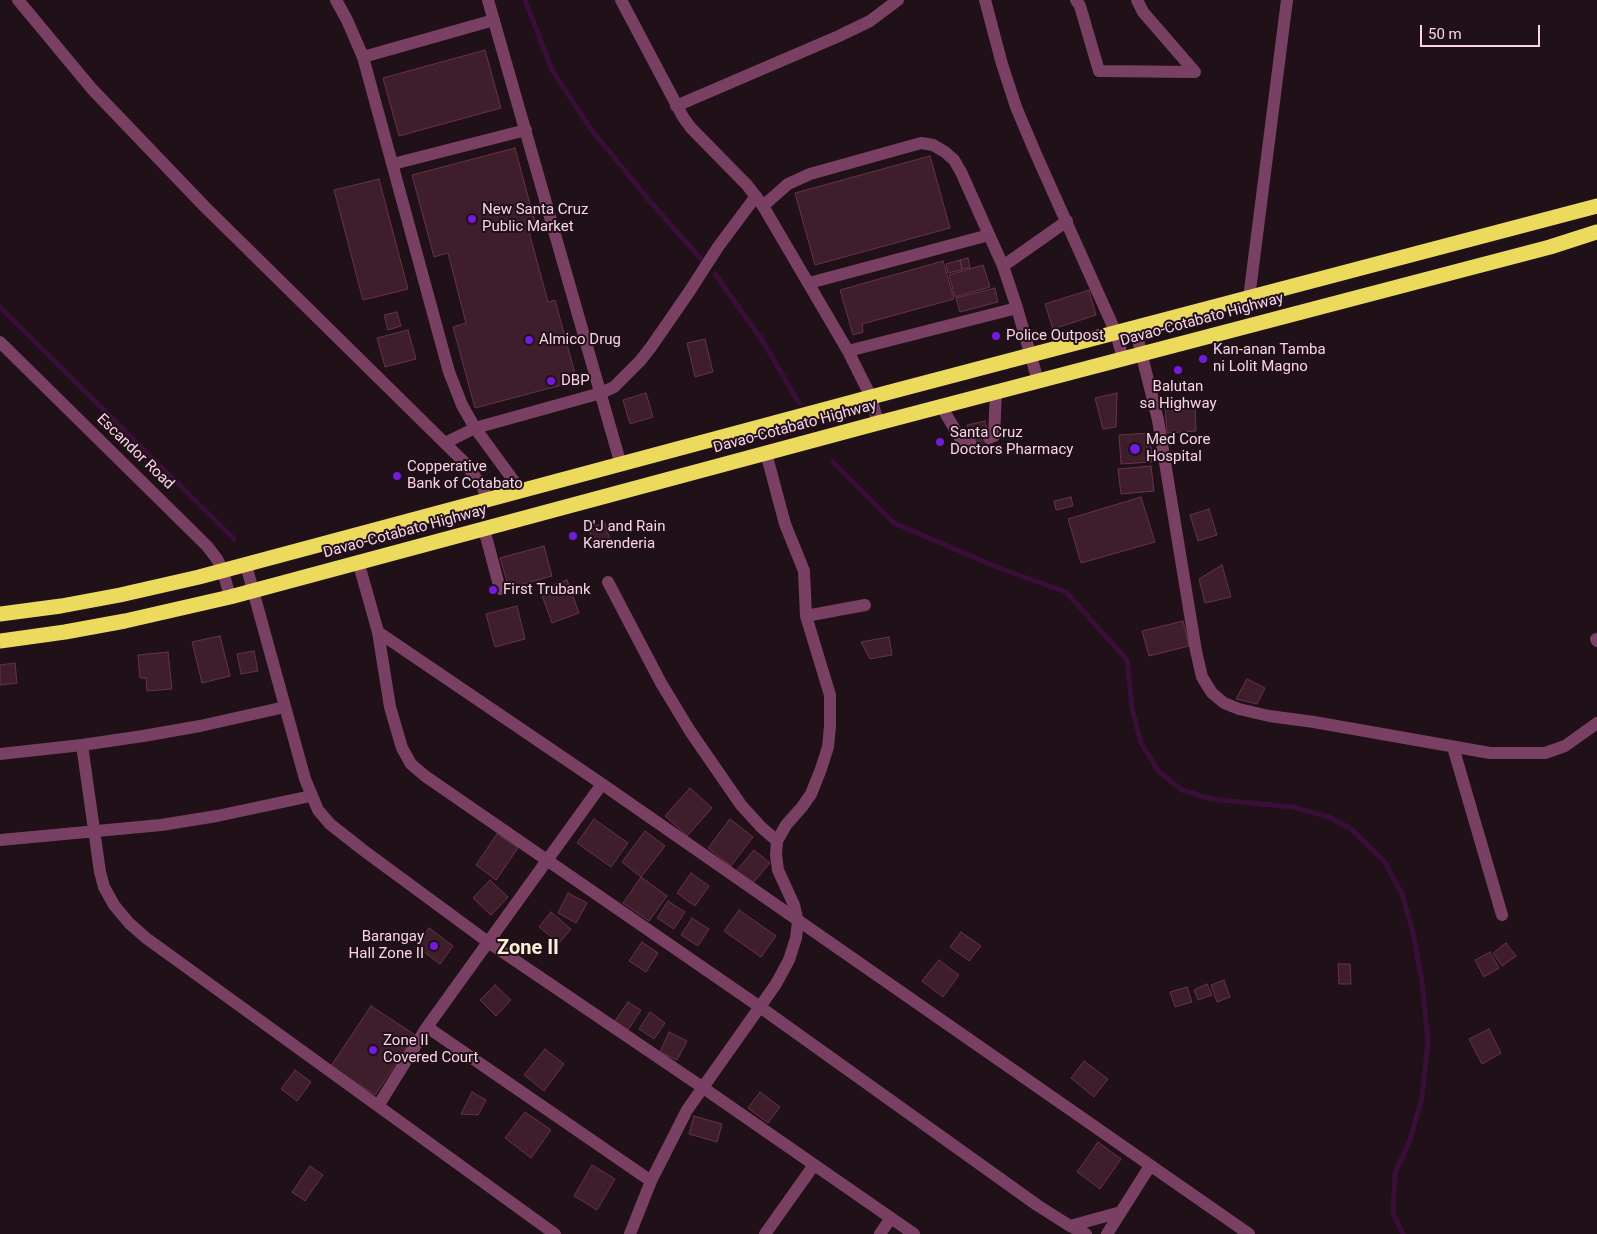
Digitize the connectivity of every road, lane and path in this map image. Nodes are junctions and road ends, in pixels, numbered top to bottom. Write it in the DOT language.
graph roads {
  1 [pos="18,0"];
  2 [pos="336,0"];
  3 [pos="488,0"];
  4 [pos="621,0"];
  5 [pos="898,0"];
  6 [pos="985,0"];
  7 [pos="1076,0"];
  8 [pos="1137,0"];
  9 [pos="1287,0"];
  10 [pos="494,20"];
  11 [pos="363,57"];
  12 [pos="676,106"];
  13 [pos="526,130"];
  14 [pos="392,164"];
  15 [pos="760,201"];
  16 [pos="1597,206"];
  17 [pos="1067,221"];
  18 [pos="1597,232"];
  19 [pos="989,235"];
  20 [pos="1002,266"];
  21 [pos="809,283"];
  22 [pos="1249,298"];
  23 [pos="1018,308"];
  24 [pos="1135,328"];
  25 [pos="1116,333"];
  26 [pos="0,342"];
  27 [pos="848,351"];
  28 [pos="1142,354"];
  29 [pos="1032,355"];
  30 [pos="1123,359"];
  31 [pos="1038,381"];
  32 [pos="996,392"];
  33 [pos="601,393"];
  34 [pos="871,397"];
  35 [pos="941,406"];
  36 [pos="878,423"];
  37 [pos="474,428"];
  38 [pos="989,438"];
  39 [pos="970,442"];
  40 [pos="445,443"];
  41 [pos="766,453"];
  42 [pos="621,465"];
  43 [pos="628,490"];
  44 [pos="522,492"];
  45 [pos="488,500"];
  46 [pos="529,517"];
  47 [pos="484,529"];
  48 [pos="358,561"];
  49 [pos="246,565"];
  50 [pos="223,571"];
  51 [pos="608,582"];
  52 [pos="500,589"];
  53 [pos="254,590"];
  54 [pos="230,596"];
  55 [pos="865,605"];
  56 [pos="0,614"];
  57 [pos="806,616"];
  58 [pos="378,632"];
  59 [pos="0,641"];
  60 [pos="286,707"];
  61 [pos="1597,723"];
  62 [pos="82,745"];
  63 [pos="1453,747"];
  64 [pos="0,754"];
  65 [pos="602,784"];
  66 [pos="310,796"];
  67 [pos="94,832"];
  68 [pos="0,840"];
  69 [pos="777,841"];
  70 [pos="547,860"];
  71 [pos="1502,915"];
  72 [pos="798,922"];
  73 [pos="488,942"];
  74 [pos="760,1007"];
  75 [pos="428,1027"];
  76 [pos="702,1087"];
  77 [pos="378,1106"];
  78 [pos="814,1164"];
  79 [pos="1150,1166"];
  80 [pos="650,1181"];
  81 [pos="1121,1212"];
  82 [pos="891,1218"];
  83 [pos="1070,1226"];
  84 [pos="555,1234"];
  85 [pos="630,1234"];
  86 [pos="765,1234"];
  87 [pos="880,1234"];
  88 [pos="914,1234"];
  89 [pos="1086,1234"];
  90 [pos="1107,1234"];
  91 [pos="1249,1234"];
  1 -- 40 [label="street"];
  2 -- 11 [label="street"];
  3 -- 10 [label="street"];
  4 -- 12 [label="street"];
  5 -- 12 [label="street"];
  6 -- 17 [label="street"];
  7 -- 8 [label="street"];
  9 -- 22 [label="street"];
  10 -- 11 [label="street"];
  10 -- 13 [label="street"];
  11 -- 14 [label="street"];
  12 -- 15 [label="street"];
  13 -- 14 [label="street"];
  13 -- 33 [label="street"];
  14 -- 37 [label="street"];
  15 -- 19 [label="street"];
  15 -- 21 [label="street"];
  15 -- 33 [label="street"];
  16 -- 22 [label="highway, Davao-Cotabato Highway"];
  17 -- 20 [label="street"];
  17 -- 25 [label="street"];
  18 -- 28 [label="highway, Davao-Cotabato Highway"];
  19 -- 20 [label="street"];
  19 -- 21 [label="street"];
  20 -- 23 [label="street"];
  21 -- 27 [label="street"];
  22 -- 24 [label="highway, Davao-Cotabato Highway"];
  23 -- 27 [label="street"];
  23 -- 29 [label="street"];
  24 -- 25 [label="highway, Davao-Cotabato Highway"];
  24 -- 28 [label="street"];
  25 -- 29 [label="highway, Davao-Cotabato Highway"];
  25 -- 30 [label="street"];
  26 -- 50 [label="street, Escandor Road"];
  27 -- 34 [label="street"];
  28 -- 30 [label="highway, Davao-Cotabato Highway"];
  28 -- 63 [label="street"];
  29 -- 31 [label="street"];
  29 -- 34 [label="highway, Davao-Cotabato Highway"];
  30 -- 31 [label="highway, Davao-Cotabato Highway"];
  31 -- 32 [label="highway, Davao-Cotabato Highway"];
  32 -- 35 [label="highway, Davao-Cotabato Highway"];
  32 -- 38 [label="street"];
  33 -- 37 [label="street"];
  33 -- 42 [label="street"];
  34 -- 36 [label="street"];
  34 -- 42 [label="highway, Davao-Cotabato Highway"];
  35 -- 36 [label="highway, Davao-Cotabato Highway"];
  35 -- 39 [label="street"];
  36 -- 41 [label="highway, Davao-Cotabato Highway"];
  37 -- 40 [label="street"];
  37 -- 44 [label="street"];
  40 -- 45 [label="street"];
  41 -- 43 [label="highway, Davao-Cotabato Highway"];
  41 -- 57 [label="street"];
  42 -- 43 [label="highway"];
  42 -- 44 [label="highway, Davao-Cotabato Highway"];
  43 -- 46 [label="highway, Davao-Cotabato Highway"];
  44 -- 45 [label="highway, Davao-Cotabato Highway"];
  44 -- 46 [label="highway"];
  45 -- 49 [label="highway, Davao-Cotabato Highway"];
  46 -- 47 [label="highway, Davao-Cotabato Highway"];
  47 -- 48 [label="highway, Davao-Cotabato Highway"];
  47 -- 52 [label="street"];
  48 -- 53 [label="highway, Davao-Cotabato Highway"];
  48 -- 58 [label="street"];
  49 -- 50 [label="highway, Davao-Cotabato Highway"];
  49 -- 53 [label="street"];
  50 -- 54 [label="street, Escandor Road"];
  50 -- 56 [label="highway, Davao-Cotabato Highway"];
  51 -- 69 [label="street"];
  53 -- 54 [label="highway, Davao-Cotabato Highway"];
  53 -- 60 [label="street"];
  54 -- 59 [label="highway, Davao-Cotabato Highway"];
  55 -- 57 [label="street"];
  57 -- 69 [label="street"];
  58 -- 65 [label="street"];
  58 -- 70 [label="street"];
  60 -- 62 [label="street"];
  60 -- 66 [label="street"];
  61 -- 63 [label="street"];
  62 -- 64 [label="street"];
  62 -- 67 [label="street"];
  63 -- 71 [label="street"];
  65 -- 70 [label="street"];
  65 -- 72 [label="street"];
  66 -- 67 [label="street"];
  66 -- 73 [label="street"];
  67 -- 68 [label="street"];
  67 -- 77 [label="street"];
  69 -- 72 [label="street"];
  70 -- 73 [label="street"];
  70 -- 74 [label="street"];
  72 -- 74 [label="street"];
  72 -- 79 [label="street"];
  73 -- 75 [label="street"];
  73 -- 76 [label="street"];
  74 -- 76 [label="street"];
  74 -- 83 [label="street"];
  75 -- 77 [label="street"];
  75 -- 80 [label="street"];
  76 -- 78 [label="street"];
  76 -- 80 [label="street"];
  77 -- 84 [label="street"];
  78 -- 82 [label="street"];
  78 -- 86 [label="street"];
  79 -- 81 [label="street"];
  79 -- 91 [label="street"];
  80 -- 85 [label="street"];
  81 -- 83 [label="street"];
  81 -- 90 [label="street"];
  82 -- 87 [label="street"];
  82 -- 88 [label="street"];
  83 -- 89 [label="street"];
}
